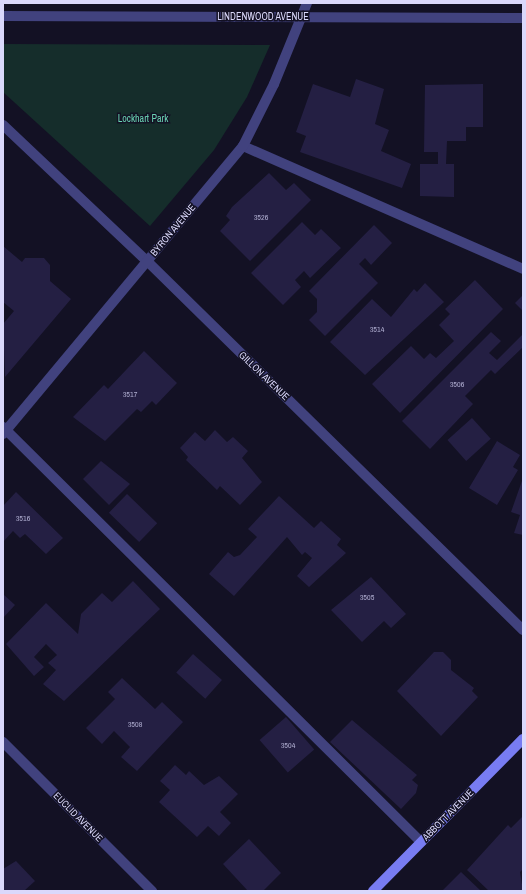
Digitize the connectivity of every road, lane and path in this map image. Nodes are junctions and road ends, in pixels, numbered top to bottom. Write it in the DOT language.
graph roads {
  1 [pos="306,3"];
  2 [pos="3,16"];
  3 [pos="303,17"];
  4 [pos="523,18"];
  5 [pos="3,125"];
  6 [pos="243,146"];
  7 [pos="147,261"];
  8 [pos="523,269"];
  9 [pos="4,431"];
  10 [pos="523,630"];
  11 [pos="523,739"];
  12 [pos="3,742"];
  13 [pos="421,842"];
  14 [pos="152,891"];
  15 [pos="372,891"];
  1 -- 3 [label="street, BYRON AVENUE"];
  2 -- 3 [label="street, LINDENWOOD AVENUE"];
  3 -- 4 [label="street, LINDENWOOD AVENUE"];
  3 -- 6 [label="street, BYRON AVENUE"];
  5 -- 7 [label="street, GILLON AVENUE"];
  6 -- 7 [label="street, BYRON AVENUE"];
  6 -- 8 [label="street"];
  7 -- 9 [label="street, BYRON AVENUE"];
  7 -- 10 [label="street, GILLON AVENUE"];
  9 -- 13 [label="street"];
  11 -- 13 [label="street, ABBOTT AVENUE"];
  12 -- 14 [label="street, EUCLID AVENUE"];
  13 -- 15 [label="street, ABBOTT AVENUE"];
}
